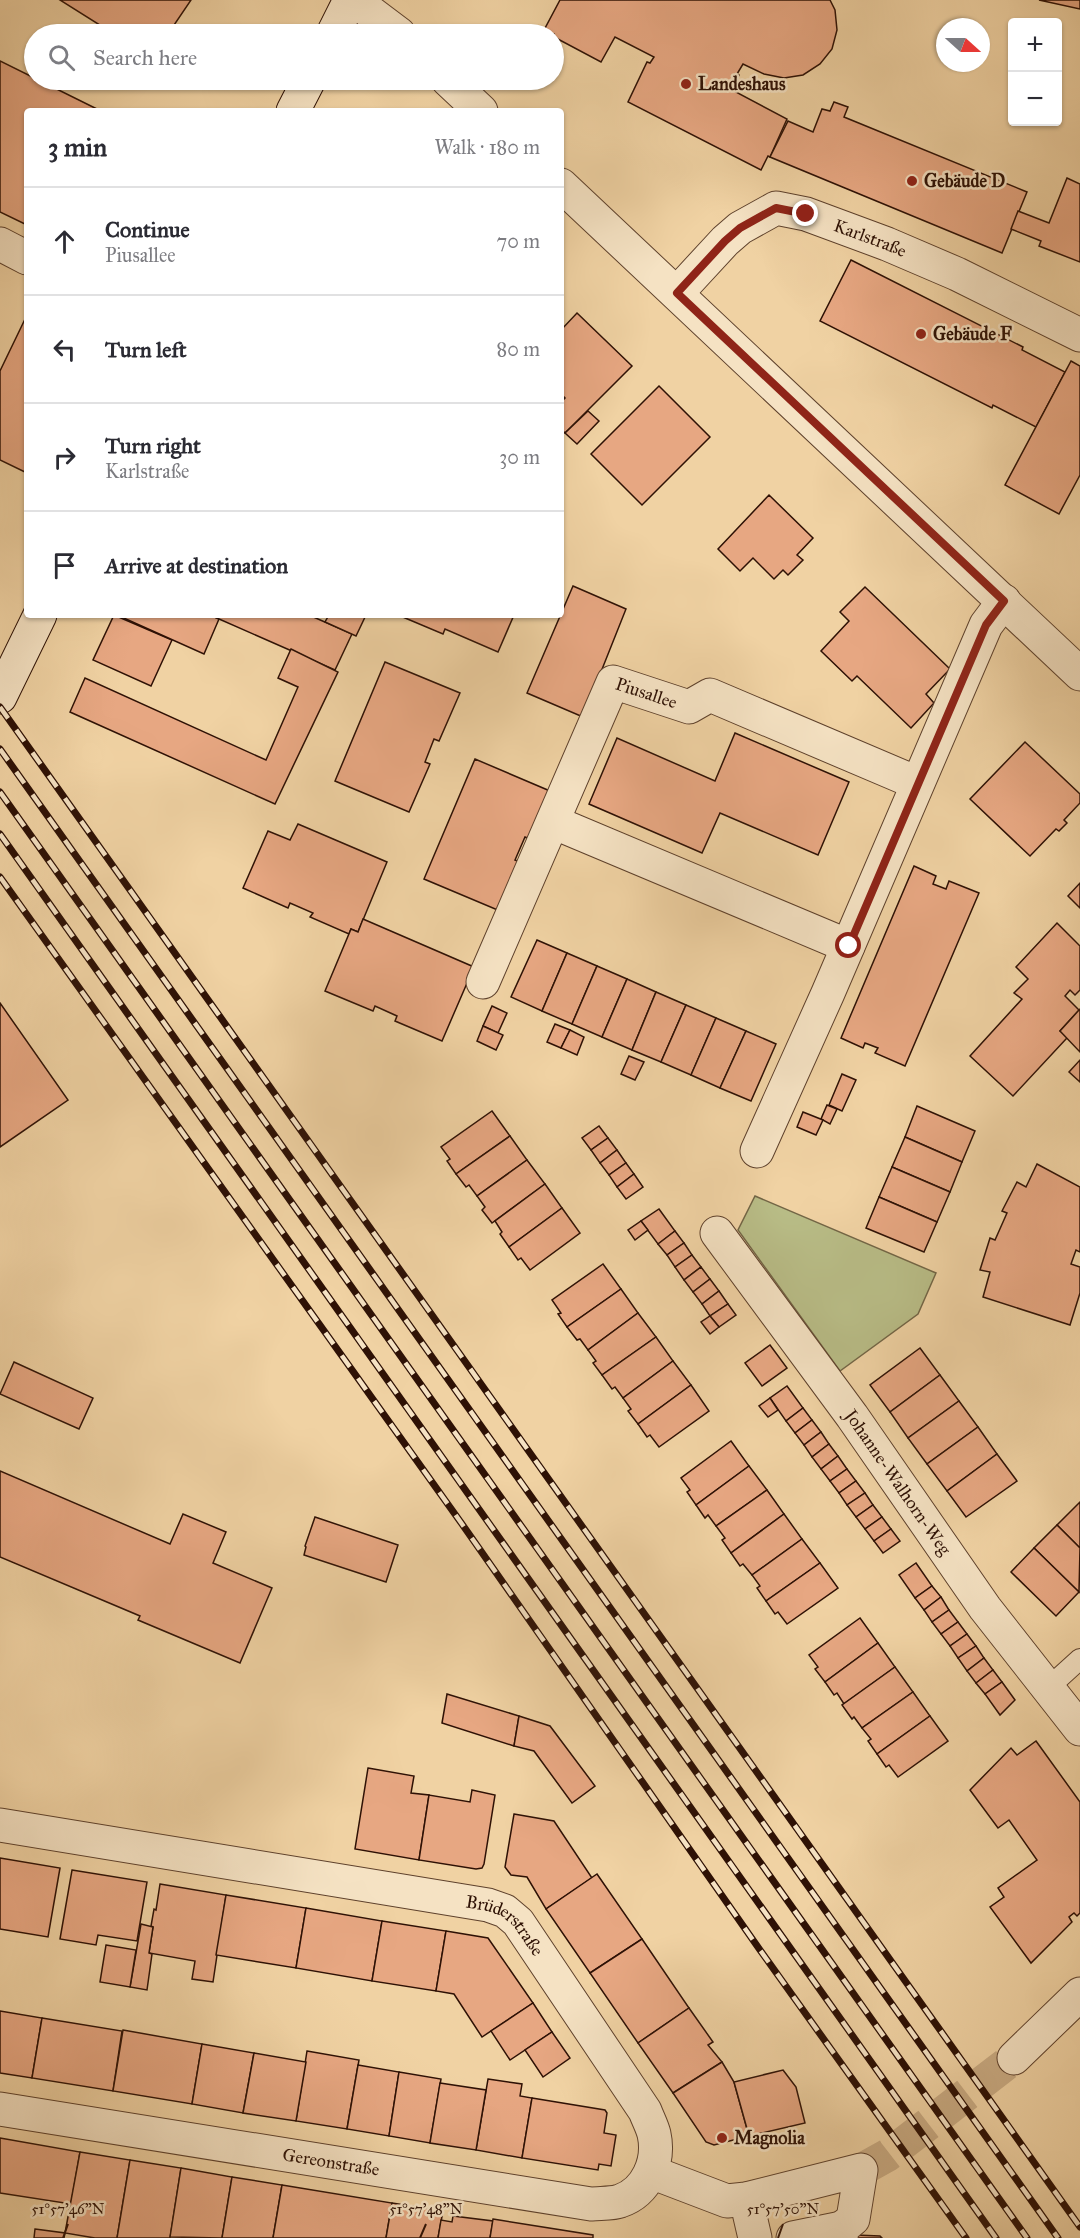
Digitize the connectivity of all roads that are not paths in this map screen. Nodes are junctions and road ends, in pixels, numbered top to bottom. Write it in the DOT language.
graph roads {
  1 [pos="352,0"];
  2 [pos="339,24"];
  3 [pos="385,24"];
  4 [pos="304,90"];
  5 [pos="459,90"];
  6 [pos="295,108"];
  7 [pos="479,108"];
  8 [pos="564,188"];
  9 [pos="0,244"];
  10 [pos="24,256"];
  11 [pos="677,293"];
  12 [pos="1080,335"];
  13 [pos="1004,601"];
  14 [pos="39,618"];
  15 [pos="1080,674"];
  16 [pos="0,697"];
  17 [pos="917,783"];
  18 [pos="553,822"];
  19 [pos="849,946"];
  20 [pos="483,982"];
  21 [pos="757,1151"];
  22 [pos="717,1233"];
  23 [pos="1080,1659"];
  24 [pos="1048,1688"];
  25 [pos="1080,1729"];
  26 [pos="0,1826"];
  27 [pos="1080,1995"];
  28 [pos="1014,2058"];
  29 [pos="0,2109"];
  30 [pos="651,2172"];
  31 [pos="746,2199"];
  32 [pos="842,2233"];
  33 [pos="755,2238"];
  34 [pos="793,2238"];
  1 -- 2 [label="street"];
  1 -- 3 [label="street"];
  4 -- 6 [label="street"];
  5 -- 7 [label="street"];
  8 -- 11 [label="street"];
  9 -- 10 [label="street"];
  11 -- 12 [label="street, Karlstraße"];
  11 -- 13 [label="street"];
  13 -- 15 [label="street"];
  13 -- 17 [label="street"];
  14 -- 16 [label="street"];
  17 -- 18 [label="street, Piusallee"];
  17 -- 19 [label="street"];
  18 -- 19 [label="street"];
  18 -- 20 [label="street, Piusallee"];
  19 -- 21 [label="street"];
  22 -- 24 [label="street, Johanne-Walhorn-Weg"];
  23 -- 24 [label="lane"];
  24 -- 25 [label="street, Johanne-Walhorn-Weg"];
  26 -- 30 [label="street, Brüderstraße"];
  27 -- 28 [label="street"];
  29 -- 30 [label="street, Gereonstraße"];
  30 -- 31 [label="street"];
  31 -- 32 [label="street"];
  31 -- 33 [label="street"];
  32 -- 34 [label="street"];
}
